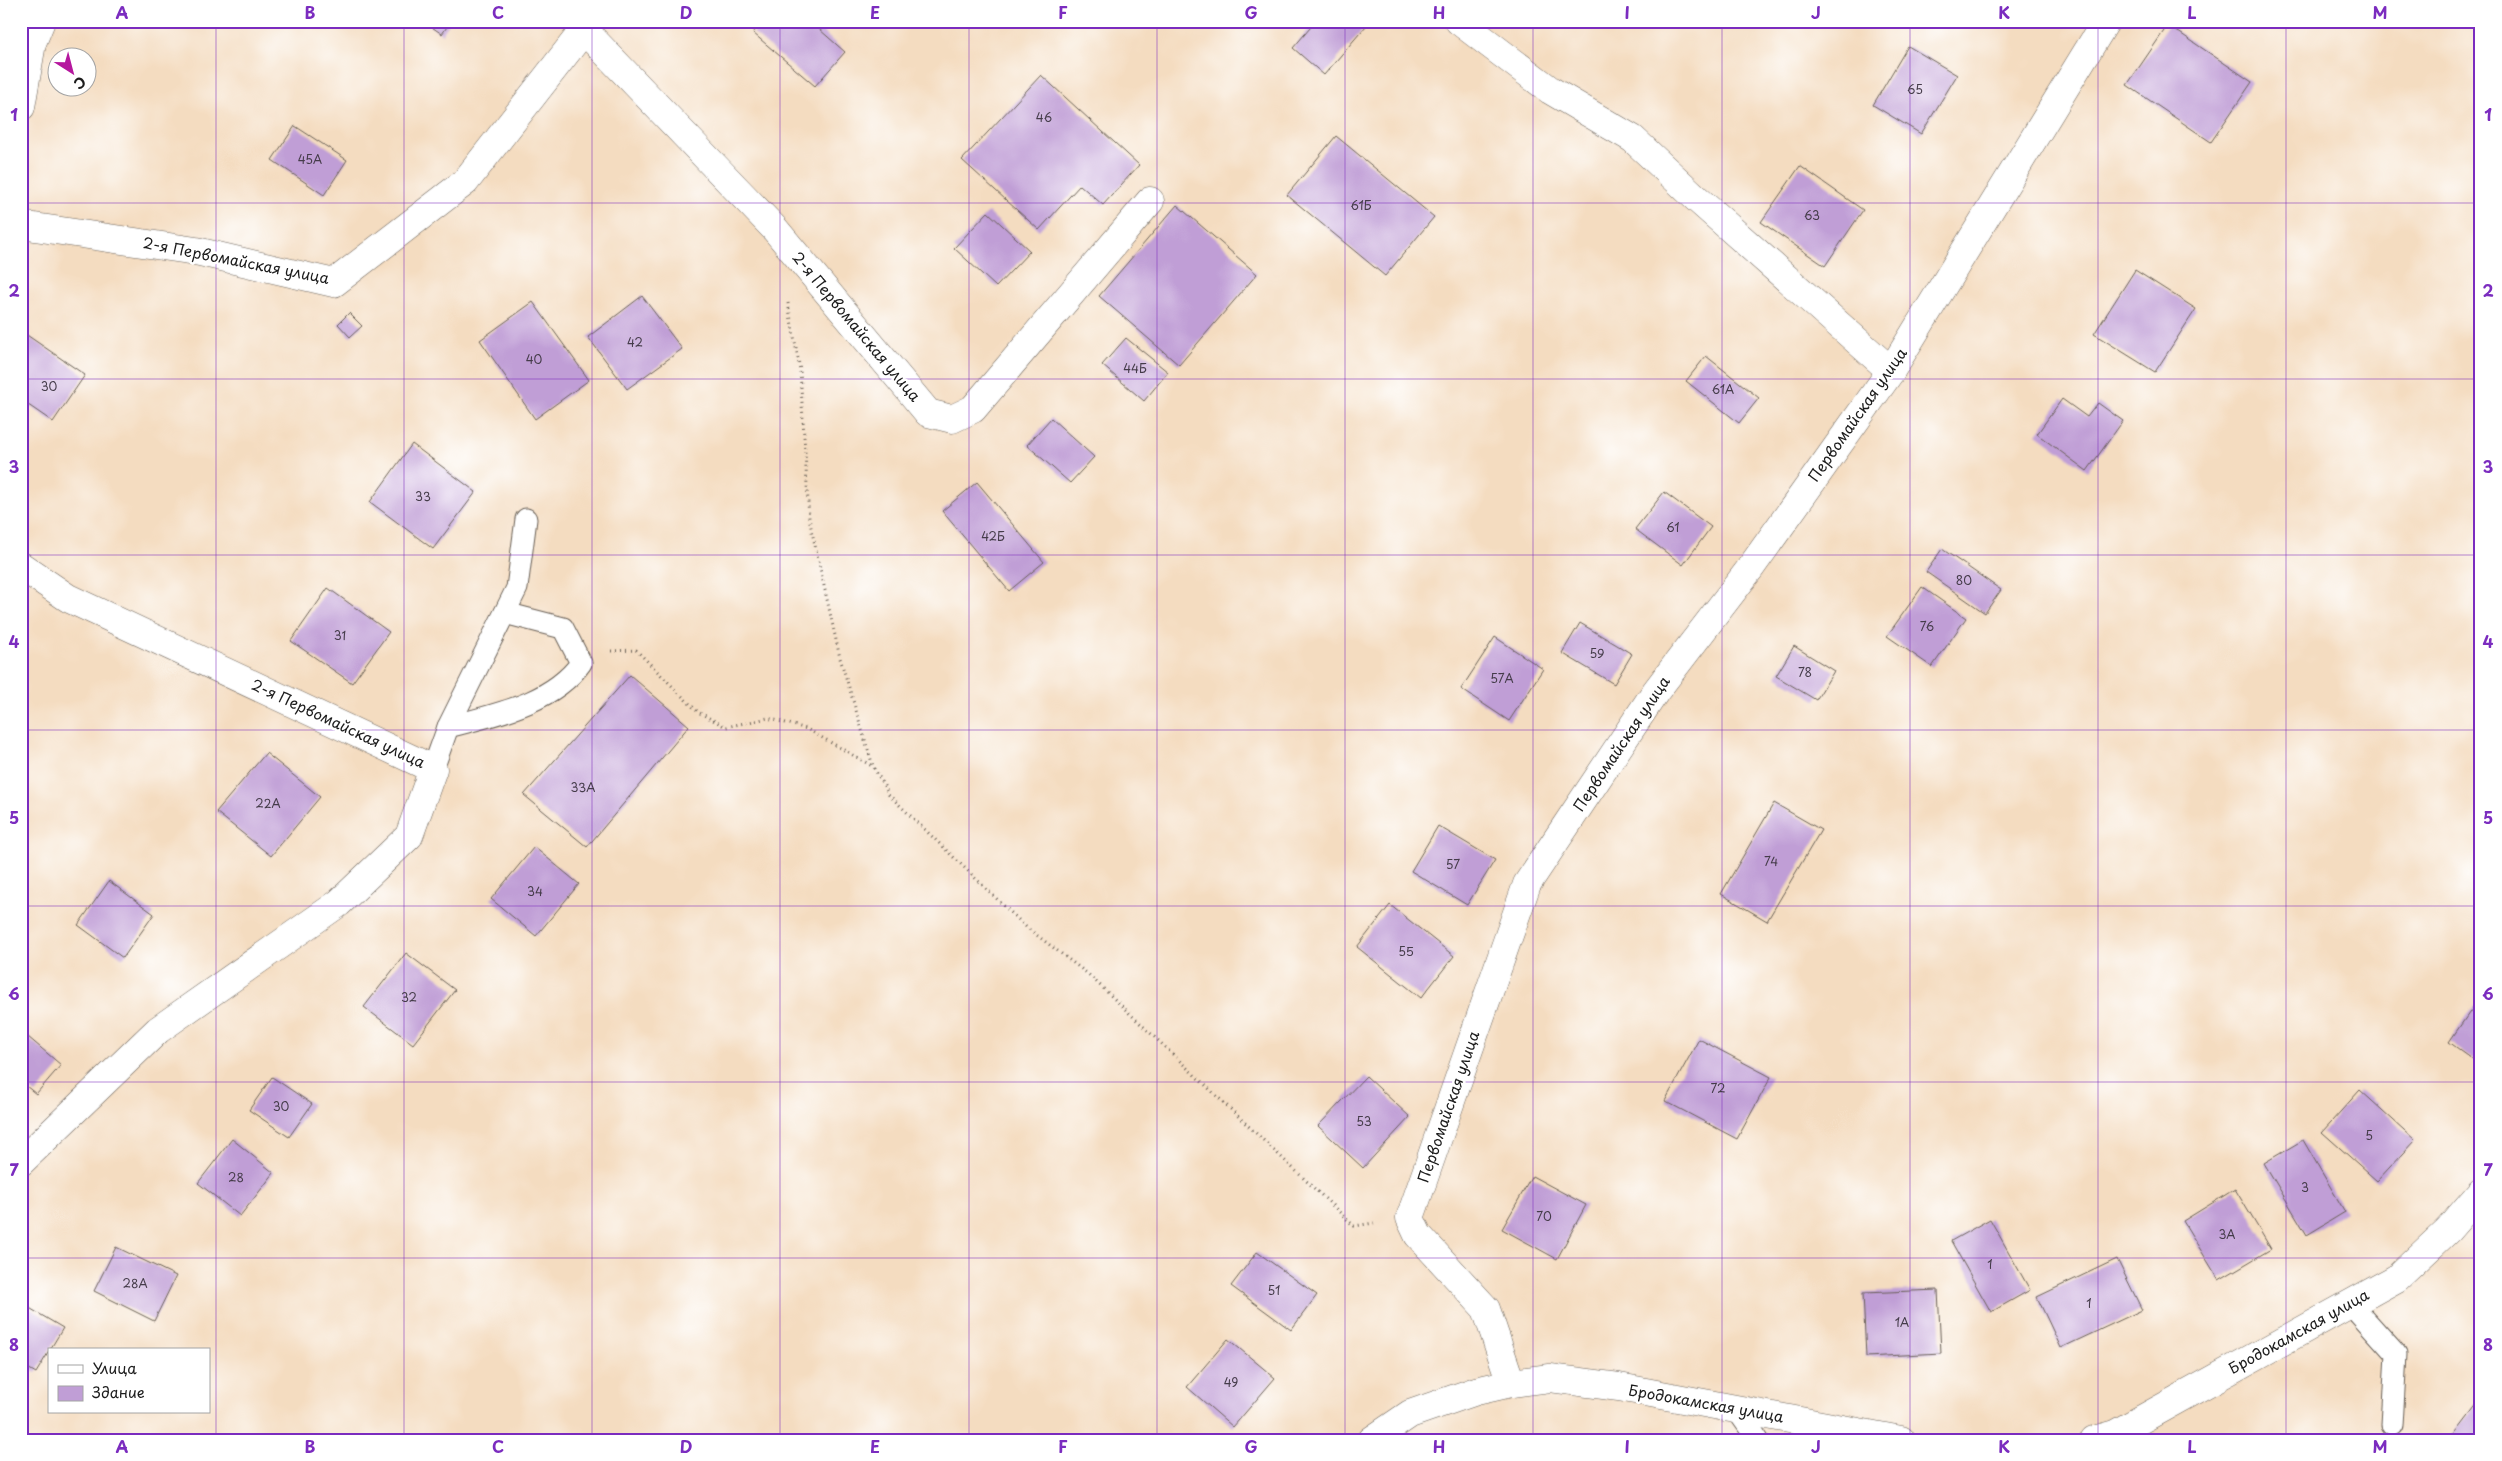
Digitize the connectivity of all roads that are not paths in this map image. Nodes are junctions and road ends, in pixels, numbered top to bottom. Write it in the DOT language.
graph roads {
  1 [pos="41,21"];
  2 [pos="1459,21"];
  3 [pos="2106,21"];
  4 [pos="587,26"];
  5 [pos="21,107"];
  6 [pos="1150,200"];
  7 [pos="21,224"];
  8 [pos="1891,371"];
  9 [pos="526,520"];
  10 [pos="21,566"];
  11 [pos="505,613"];
  12 [pos="448,727"];
  13 [pos="433,769"];
  14 [pos="21,1162"];
  15 [pos="2481,1192"];
  16 [pos="2350,1303"];
  17 [pos="1510,1383"];
  18 [pos="1737,1410"];
  19 [pos="2392,1425"];
  20 [pos="1865,1436"];
  21 [pos="1372,1440"];
  22 [pos="1758,1440"];
  23 [pos="1901,1440"];
  24 [pos="2094,1440"];
  1 -- 5 [label="street"];
  2 -- 8 [label="street"];
  3 -- 8 [label="street, Первомайская улица"];
  4 -- 6 [label="street, 2-я Первомайская улица"];
  4 -- 7 [label="street, 2-я Первомайская улица"];
  8 -- 17 [label="street, Первомайская улица"];
  9 -- 11 [label="lane"];
  10 -- 13 [label="street, 2-я Первомайская улица"];
  11 -- 12 [label="lane"];
  11 -- 12 [label="lane"];
  12 -- 13 [label="lane"];
  13 -- 14 [label="street, 2-я Первомайская улица"];
  15 -- 16 [label="street, Бродокамская улица"];
  16 -- 19 [label="lane"];
  16 -- 24 [label="street, Бродокамская улица"];
  17 -- 18 [label="street, Бродокамская улица"];
  17 -- 21 [label="street"];
  18 -- 20 [label="street, Бродокамская улица"];
  18 -- 22 [label="lane"];
  20 -- 23 [label="street, Бродокамская улица"];
}
